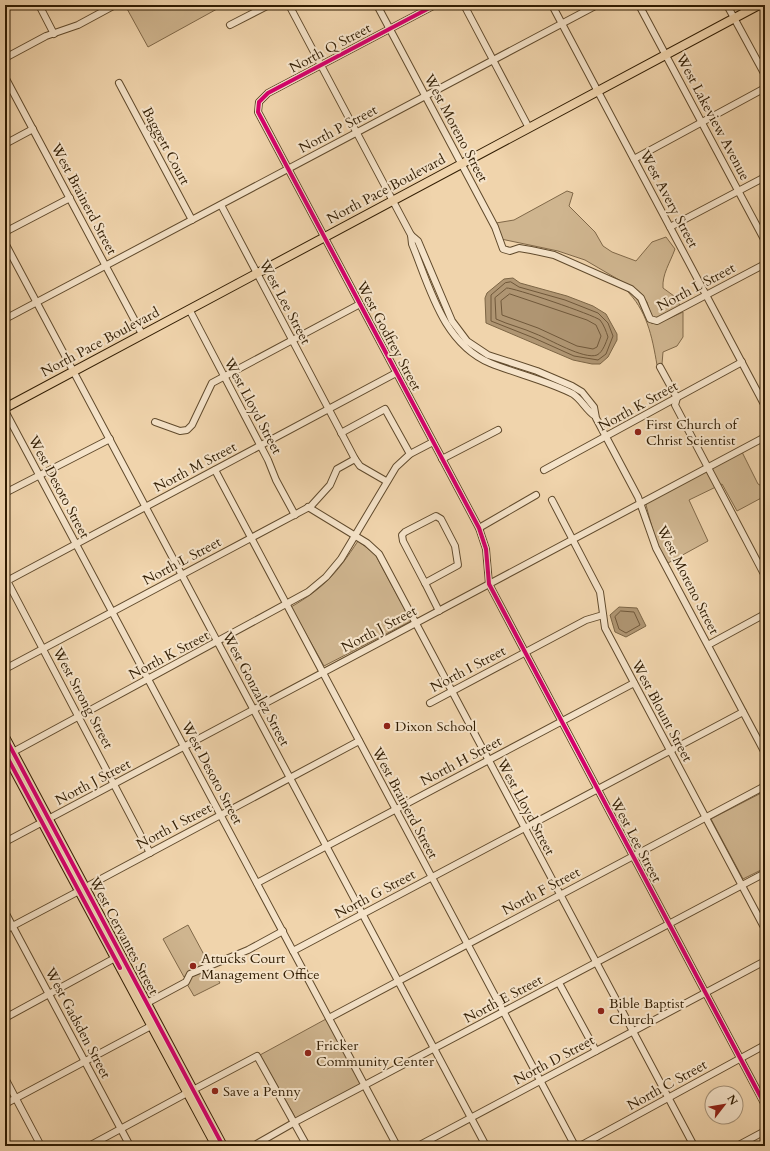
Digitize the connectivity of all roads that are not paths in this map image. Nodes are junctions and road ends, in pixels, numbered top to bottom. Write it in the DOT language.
graph roads {
  1 [pos="39,5"];
  2 [pos="115,5"];
  3 [pos="269,5"];
  4 [pos="289,5"];
  5 [pos="377,5"];
  6 [pos="435,5"];
  7 [pos="464,5"];
  8 [pos="552,5"];
  9 [pos="597,5"];
  10 [pos="639,5"];
  11 [pos="728,5"];
  12 [pos="759,5"];
  13 [pos="735,18"];
  14 [pos="562,24"];
  15 [pos="230,25"];
  16 [pos="390,29"];
  17 [pos="54,34"];
  18 [pos="666,55"];
  19 [pos="5,58"];
  20 [pos="493,60"];
  21 [pos="320,65"];
  22 [pos="765,74"];
  23 [pos="5,76"];
  24 [pos="119,83"];
  25 [pos="765,88"];
  26 [pos="598,92"];
  27 [pos="426,96"];
  28 [pos="258,102"];
  29 [pos="702,122"];
  30 [pos="529,128"];
  31 [pos="34,130"];
  32 [pos="357,133"];
  33 [pos="5,144"];
  34 [pos="634,159"];
  35 [pos="461,164"];
  36 [pos="289,169"];
  37 [pos="765,176"];
  38 [pos="738,191"];
  39 [pos="70,198"];
  40 [pos="392,200"];
  41 [pos="221,205"];
  42 [pos="192,220"];
  43 [pos="670,227"];
  44 [pos="5,232"];
  45 [pos="325,236"];
  46 [pos="765,241"];
  47 [pos="5,243"];
  48 [pos="519,248"];
  49 [pos="765,264"];
  50 [pos="106,266"];
  51 [pos="256,273"];
  52 [pos="707,296"];
  53 [pos="37,303"];
  54 [pos="360,304"];
  55 [pos="189,309"];
  56 [pos="5,320"];
  57 [pos="142,334"];
  58 [pos="292,341"];
  59 [pos="742,362"];
  60 [pos="660,367"];
  61 [pos="73,371"];
  62 [pos="396,373"];
  63 [pos="224,377"];
  64 [pos="677,398"];
  65 [pos="765,406"];
  66 [pos="5,409"];
  67 [pos="328,409"];
  68 [pos="155,422"];
  69 [pos="498,430"];
  70 [pos="341,433"];
  71 [pos="606,437"];
  72 [pos="765,437"];
  73 [pos="110,439"];
  74 [pos="433,442"];
  75 [pos="260,446"];
  76 [pos="410,454"];
  77 [pos="355,459"];
  78 [pos="442,460"];
  79 [pos="708,467"];
  80 [pos="215,470"];
  81 [pos="544,470"];
  82 [pos="40,476"];
  83 [pos="386,481"];
  84 [pos="5,493"];
  85 [pos="536,495"];
  86 [pos="552,500"];
  87 [pos="640,503"];
  88 [pos="146,507"];
  89 [pos="308,507"];
  90 [pos="295,515"];
  91 [pos="479,528"];
  92 [pos="355,536"];
  93 [pos="251,539"];
  94 [pos="573,539"];
  95 [pos="76,544"];
  96 [pos="182,575"];
  97 [pos="765,576"];
  98 [pos="6,580"];
  99 [pos="425,583"];
  100 [pos="489,584"];
  101 [pos="287,605"];
  102 [pos="439,610"];
  103 [pos="112,612"];
  104 [pos="765,614"];
  105 [pos="603,615"];
  106 [pos="416,623"];
  107 [pos="218,643"];
  108 [pos="708,645"];
  109 [pos="43,649"];
  110 [pos="525,652"];
  111 [pos="5,669"];
  112 [pos="323,673"];
  113 [pos="148,680"];
  114 [pos="634,683"];
  115 [pos="451,692"];
  116 [pos="430,703"];
  117 [pos="254,710"];
  118 [pos="744,712"];
  119 [pos="79,716"];
  120 [pos="561,722"];
  121 [pos="5,737"];
  122 [pos="359,741"];
  123 [pos="184,747"];
  124 [pos="670,750"];
  125 [pos="765,753"];
  126 [pos="7,754"];
  127 [pos="488,760"];
  128 [pos="290,778"];
  129 [pos="115,784"];
  130 [pos="765,786"];
  131 [pos="597,789"];
  132 [pos="395,810"];
  133 [pos="221,815"];
  134 [pos="706,818"];
  135 [pos="46,821"];
  136 [pos="524,828"];
  137 [pos="5,842"];
  138 [pos="326,847"];
  139 [pos="150,853"];
  140 [pos="633,856"];
  141 [pos="765,873"];
  142 [pos="431,877"];
  143 [pos="257,883"];
  144 [pos="742,885"];
  145 [pos="82,889"];
  146 [pos="560,895"];
  147 [pos="5,912"];
  148 [pos="362,914"];
  149 [pos="669,924"];
  150 [pos="12,926"];
  151 [pos="765,929"];
  152 [pos="5,930"];
  153 [pos="283,931"];
  154 [pos="467,944"];
  155 [pos="293,951"];
  156 [pos="115,958"];
  157 [pos="765,961"];
  158 [pos="596,963"];
  159 [pos="123,972"];
  160 [pos="398,981"];
  161 [pos="559,983"];
  162 [pos="704,992"];
  163 [pos="49,994"];
  164 [pos="147,1003"];
  165 [pos="503,1013"];
  166 [pos="5,1018"];
  167 [pos="329,1018"];
  168 [pos="152,1026"];
  169 [pos="632,1032"];
  170 [pos="765,1045"];
  171 [pos="434,1049"];
  172 [pos="596,1051"];
  173 [pos="176,1057"];
  174 [pos="740,1058"];
  175 [pos="85,1061"];
  176 [pos="5,1078"];
  177 [pos="540,1081"];
  178 [pos="365,1085"];
  179 [pos="190,1092"];
  180 [pos="16,1098"];
  181 [pos="668,1099"];
  182 [pos="5,1104"];
  183 [pos="765,1105"];
  184 [pos="471,1117"];
  185 [pos="294,1122"];
  186 [pos="121,1129"];
  187 [pos="765,1131"];
  188 [pos="41,1146"];
  189 [pos="89,1146"];
  190 [pos="130,1146"];
  191 [pos="216,1146"];
  192 [pos="223,1146"];
  193 [pos="253,1146"];
  194 [pos="307,1146"];
  195 [pos="397,1146"];
  196 [pos="418,1146"];
  197 [pos="486,1146"];
  198 [pos="575,1146"];
  199 [pos="580,1146"];
  200 [pos="694,1146"];
  201 [pos="737,1146"];
  1 -- 17 [label="street"];
  2 -- 17 [label="street"];
  3 -- 15 [label="street"];
  4 -- 21 [label="street"];
  5 -- 16 [label="street, West Moreno Street"];
  6 -- 16 [label="street, North Q Street"];
  7 -- 20 [label="street"];
  8 -- 14 [label="street, West Avery Street"];
  9 -- 14 [label="street, North P Street"];
  10 -- 18 [label="street, West Lakeview Avenue"];
  11 -- 13 [label="street"];
  12 -- 13 [label="main road, North Pace Boulevard"];
  13 -- 18 [label="main road, North Pace Boulevard"];
  13 -- 22 [label="street"];
  14 -- 20 [label="street, North P Street"];
  14 -- 26 [label="street, West Avery Street"];
  16 -- 21 [label="street, North Q Street"];
  16 -- 27 [label="street, West Moreno Street"];
  17 -- 19 [label="street"];
  18 -- 26 [label="main road, North Pace Boulevard"];
  18 -- 29 [label="street, West Lakeview Avenue"];
  20 -- 27 [label="street, North P Street"];
  20 -- 30 [label="street"];
  21 -- 28 [label="street, North Q Street"];
  21 -- 32 [label="street"];
  23 -- 31 [label="street, West Brainerd Street"];
  24 -- 42 [label="street, Baggett Court"];
  25 -- 29 [label="street"];
  26 -- 30 [label="main road, North Pace Boulevard"];
  26 -- 34 [label="street, West Avery Street"];
  27 -- 32 [label="street, North P Street"];
  27 -- 35 [label="street, West Moreno Street"];
  28 -- 36 [label="street, West Godfrey Street"];
  29 -- 34 [label="street"];
  29 -- 38 [label="street, West Lakeview Avenue"];
  30 -- 35 [label="main road, North Pace Boulevard"];
  31 -- 33 [label="street"];
  31 -- 39 [label="street, West Brainerd Street"];
  32 -- 36 [label="street, North P Street"];
  32 -- 40 [label="street"];
  34 -- 43 [label="street, West Avery Street"];
  35 -- 40 [label="main road, North Pace Boulevard"];
  35 -- 48 [label="street, West Moreno Street"];
  36 -- 41 [label="street, North P Street"];
  36 -- 45 [label="street, West Godfrey Street"];
  37 -- 38 [label="street"];
  38 -- 43 [label="street"];
  38 -- 46 [label="street, West Lakeview Avenue"];
  39 -- 44 [label="street"];
  39 -- 50 [label="street, West Brainerd Street"];
  40 -- 45 [label="main road, North Pace Boulevard"];
  40 -- 71 [label="street, West Moreno Street"];
  41 -- 42 [label="street, North P Street"];
  41 -- 51 [label="street, West Lee Street"];
  42 -- 50 [label="street, North P Street"];
  43 -- 52 [label="street, West Avery Street"];
  45 -- 51 [label="main road, North Pace Boulevard"];
  45 -- 54 [label="street, West Godfrey Street"];
  47 -- 53 [label="street, West Gonzalez Street"];
  48 -- 52 [label="street, North L Street"];
  49 -- 52 [label="street, North L Street"];
  50 -- 53 [label="street, North P Street"];
  50 -- 57 [label="street, West Brainerd Street"];
  51 -- 55 [label="main road, North Pace Boulevard"];
  51 -- 58 [label="street, West Lee Street"];
  52 -- 59 [label="street, West Avery Street"];
  53 -- 56 [label="street, North P Street"];
  53 -- 61 [label="street, West Gonzalez Street"];
  54 -- 58 [label="street"];
  54 -- 62 [label="street, West Godfrey Street"];
  55 -- 57 [label="main road, North Pace Boulevard"];
  55 -- 63 [label="street, West Lloyd Street"];
  57 -- 61 [label="main road, North Pace Boulevard"];
  58 -- 63 [label="street"];
  58 -- 67 [label="street, West Lee Street"];
  59 -- 64 [label="street, North K Street"];
  59 -- 65 [label="street, West Avery Street"];
  60 -- 64 [label="street"];
  61 -- 66 [label="main road, North Pace Boulevard"];
  61 -- 73 [label="street, West Gonzalez Street"];
  62 -- 67 [label="street, North M Street"];
  62 -- 74 [label="street, West Godfrey Street"];
  63 -- 68 [label="street"];
  63 -- 75 [label="street, West Lloyd Street"];
  64 -- 71 [label="street, North K Street"];
  64 -- 79 [label="street"];
  66 -- 82 [label="street, West Desoto Street"];
  67 -- 70 [label="street, West Lee Street"];
  67 -- 75 [label="street, North M Street"];
  69 -- 78 [label="street"];
  70 -- 76 [label="street"];
  70 -- 77 [label="street, West Lee Street"];
  71 -- 81 [label="street, North K Street"];
  71 -- 87 [label="street, West Moreno Street"];
  72 -- 79 [label="street, North J Street"];
  73 -- 82 [label="street"];
  73 -- 88 [label="street, West Gonzalez Street"];
  74 -- 76 [label="street, North K Street"];
  74 -- 78 [label="street, West Godfrey Street"];
  75 -- 80 [label="street, North M Street"];
  75 -- 90 [label="street, West Lloyd Street"];
  76 -- 83 [label="street, North K Street"];
  77 -- 83 [label="street"];
  77 -- 89 [label="street, North L Street"];
  78 -- 91 [label="street, West Godfrey Street"];
  79 -- 87 [label="street, North J Street"];
  79 -- 97 [label="street"];
  80 -- 88 [label="street, North M Street"];
  80 -- 93 [label="street, West Brainerd Street"];
  82 -- 84 [label="street"];
  82 -- 95 [label="street, West Desoto Street"];
  83 -- 92 [label="street, North K Street"];
  85 -- 91 [label="street"];
  86 -- 94 [label="street, West Blount Street"];
  87 -- 94 [label="street, North J Street"];
  87 -- 108 [label="street, West Moreno Street"];
  88 -- 95 [label="street, North M Street"];
  88 -- 96 [label="street, West Gonzalez Street"];
  89 -- 90 [label="street, North L Street"];
  89 -- 92 [label="street, West Lloyd Street"];
  90 -- 93 [label="street, North L Street"];
  91 -- 100 [label="street, West Godfrey Street"];
  92 -- 101 [label="street, North K Street"];
  92 -- 106 [label="street, West Lloyd Street"];
  93 -- 96 [label="street, North L Street"];
  93 -- 101 [label="street, West Brainerd Street"];
  94 -- 100 [label="street, North J Street"];
  94 -- 105 [label="street, West Blount Street"];
  95 -- 98 [label="street, North M Street"];
  95 -- 103 [label="street, West Desoto Street"];
  96 -- 103 [label="street, North L Street"];
  96 -- 107 [label="street, West Gonzalez Street"];
  98 -- 109 [label="street, West Strong Street"];
  99 -- 99 [label="street"];
  99 -- 102 [label="street"];
  100 -- 102 [label="street, North J Street"];
  100 -- 110 [label="street, West Lee Street"];
  101 -- 107 [label="street, North K Street"];
  101 -- 112 [label="street, West Brainerd Street"];
  102 -- 106 [label="street, North J Street"];
  103 -- 109 [label="street, North L Street"];
  103 -- 113 [label="street, West Desoto Street"];
  104 -- 108 [label="street"];
  105 -- 110 [label="street, North I Street"];
  105 -- 114 [label="street, West Blount Street"];
  106 -- 112 [label="street, North J Street"];
  106 -- 115 [label="street, West Lloyd Street"];
  107 -- 113 [label="street, North K Street"];
  107 -- 117 [label="street, West Gonzalez Street"];
  108 -- 118 [label="street, West Moreno Street"];
  109 -- 111 [label="street, North L Street"];
  109 -- 119 [label="street, West Strong Street"];
  110 -- 115 [label="street, North I Street"];
  110 -- 120 [label="street, West Lee Street"];
  112 -- 117 [label="street, North J Street"];
  112 -- 122 [label="street, West Brainerd Street"];
  113 -- 119 [label="street, North K Street"];
  113 -- 123 [label="street, West Desoto Street"];
  114 -- 120 [label="street, North H Street"];
  114 -- 124 [label="street, West Blount Street"];
  115 -- 116 [label="street, North I Street"];
  115 -- 127 [label="street, West Lloyd Street"];
  117 -- 123 [label="street, North J Street"];
  117 -- 128 [label="street, West Gonzalez Street"];
  118 -- 124 [label="street, North G Street"];
  118 -- 125 [label="street, West Moreno Street"];
  119 -- 126 [label="street, North K Street"];
  119 -- 129 [label="street, West Strong Street"];
  120 -- 127 [label="street, North H Street"];
  120 -- 131 [label="street, West Lee Street"];
  121 -- 126 [label="main road, West Cervantes Street"];
  122 -- 128 [label="street, North I Street"];
  122 -- 132 [label="street, West Brainerd Street"];
  123 -- 129 [label="street, North J Street"];
  123 -- 133 [label="street, West Desoto Street"];
  124 -- 131 [label="street, North G Street"];
  124 -- 134 [label="street, West Blount Street"];
  126 -- 135 [label="main road, West Cervantes Street"];
  127 -- 132 [label="street, North H Street"];
  127 -- 136 [label="street, West Lloyd Street"];
  128 -- 133 [label="street, North I Street"];
  128 -- 138 [label="street, West Gonzalez Street"];
  129 -- 135 [label="street, North J Street"];
  129 -- 139 [label="street, West Strong Street"];
  130 -- 134 [label="street, North F Street"];
  131 -- 136 [label="street, North G Street"];
  131 -- 140 [label="street, West Lee Street"];
  132 -- 138 [label="street, North H Street"];
  132 -- 142 [label="street, West Brainerd Street"];
  133 -- 139 [label="street, North I Street"];
  133 -- 143 [label="street, West Desoto Street"];
  134 -- 140 [label="street, North F Street"];
  134 -- 144 [label="street, West Blount Street"];
  135 -- 137 [label="street, North J Street"];
  135 -- 145 [label="main road, West Cervantes Street"];
  136 -- 142 [label="street, North G Street"];
  136 -- 146 [label="street, West Lloyd Street"];
  138 -- 143 [label="street, North H Street"];
  138 -- 148 [label="street, West Gonzalez Street"];
  139 -- 145 [label="street, North I Street"];
  140 -- 146 [label="street, North F Street"];
  140 -- 149 [label="street, West Lee Street"];
  141 -- 144 [label="street, North E Street"];
  142 -- 148 [label="street, North G Street"];
  142 -- 154 [label="street, West Brainerd Street"];
  143 -- 153 [label="street, West Desoto Street"];
  144 -- 149 [label="street, North E Street"];
  144 -- 151 [label="street, West Blount Street"];
  145 -- 150 [label="street, North I Street"];
  145 -- 156 [label="main road, West Cervantes Street"];
  145 -- 164 [label="main road, West Cervantes Street"];
  146 -- 154 [label="street, North F Street"];
  146 -- 158 [label="street, West Lloyd Street"];
  147 -- 150 [label="street, West Gadsden Street"];
  148 -- 155 [label="street, North G Street"];
  148 -- 160 [label="street, West Gonzalez Street"];
  149 -- 158 [label="street, North E Street"];
  149 -- 162 [label="street, West Lee Street"];
  150 -- 152 [label="street, North I Street"];
  150 -- 163 [label="street, West Gadsden Street"];
  153 -- 155 [label="street, West Desoto Street"];
  153 -- 164 [label="street"];
  154 -- 160 [label="street, North F Street"];
  154 -- 165 [label="street, West Brainerd Street"];
  155 -- 167 [label="street, West Desoto Street"];
  156 -- 159 [label="main road, West Cervantes Street"];
  156 -- 163 [label="street"];
  157 -- 162 [label="street, North D Street"];
  158 -- 161 [label="street, North E Street"];
  158 -- 169 [label="street, West Lloyd Street"];
  159 -- 164 [label="main road"];
  159 -- 168 [label="main road, West Cervantes Street"];
  160 -- 167 [label="street, North F Street"];
  160 -- 171 [label="street, West Gonzalez Street"];
  161 -- 165 [label="street, North E Street"];
  161 -- 172 [label="street"];
  162 -- 169 [label="street, North D Street"];
  162 -- 174 [label="street, West Lee Street"];
  163 -- 166 [label="street"];
  163 -- 175 [label="street, West Gadsden Street"];
  164 -- 173 [label="main road, West Cervantes Street"];
  165 -- 171 [label="street, North E Street"];
  165 -- 177 [label="street, West Brainerd Street"];
  167 -- 178 [label="street, West Desoto Street"];
  168 -- 173 [label="main road"];
  168 -- 175 [label="street"];
  168 -- 179 [label="main road, West Cervantes Street"];
  169 -- 172 [label="street, North D Street"];
  169 -- 181 [label="street, West Lloyd Street"];
  170 -- 174 [label="street, North C Street"];
  171 -- 178 [label="street, North E Street"];
  171 -- 184 [label="street, West Gonzalez Street"];
  172 -- 177 [label="street, North D Street"];
  173 -- 179 [label="main road, West Cervantes Street"];
  174 -- 181 [label="street, North C Street"];
  174 -- 183 [label="street, West Lee Street"];
  175 -- 180 [label="street"];
  175 -- 186 [label="street, West Gadsden Street"];
  176 -- 180 [label="street"];
  177 -- 184 [label="street, North D Street"];
  177 -- 198 [label="street, West Brainerd Street"];
  178 -- 185 [label="street, North E Street"];
  178 -- 195 [label="street, West Desoto Street"];
  179 -- 185 [label="street"];
  179 -- 186 [label="street"];
  179 -- 191 [label="main road, West Cervantes Street"];
  179 -- 192 [label="main road, West Cervantes Street"];
  180 -- 182 [label="street"];
  180 -- 188 [label="street"];
  181 -- 199 [label="street, North C Street"];
  181 -- 200 [label="street, West Lloyd Street"];
  184 -- 196 [label="street, North D Street"];
  184 -- 197 [label="street, West Gonzalez Street"];
  185 -- 193 [label="street, North E Street"];
  185 -- 194 [label="street"];
  186 -- 189 [label="street"];
  186 -- 190 [label="street, West Gadsden Street"];
  187 -- 201 [label="street"];
}
